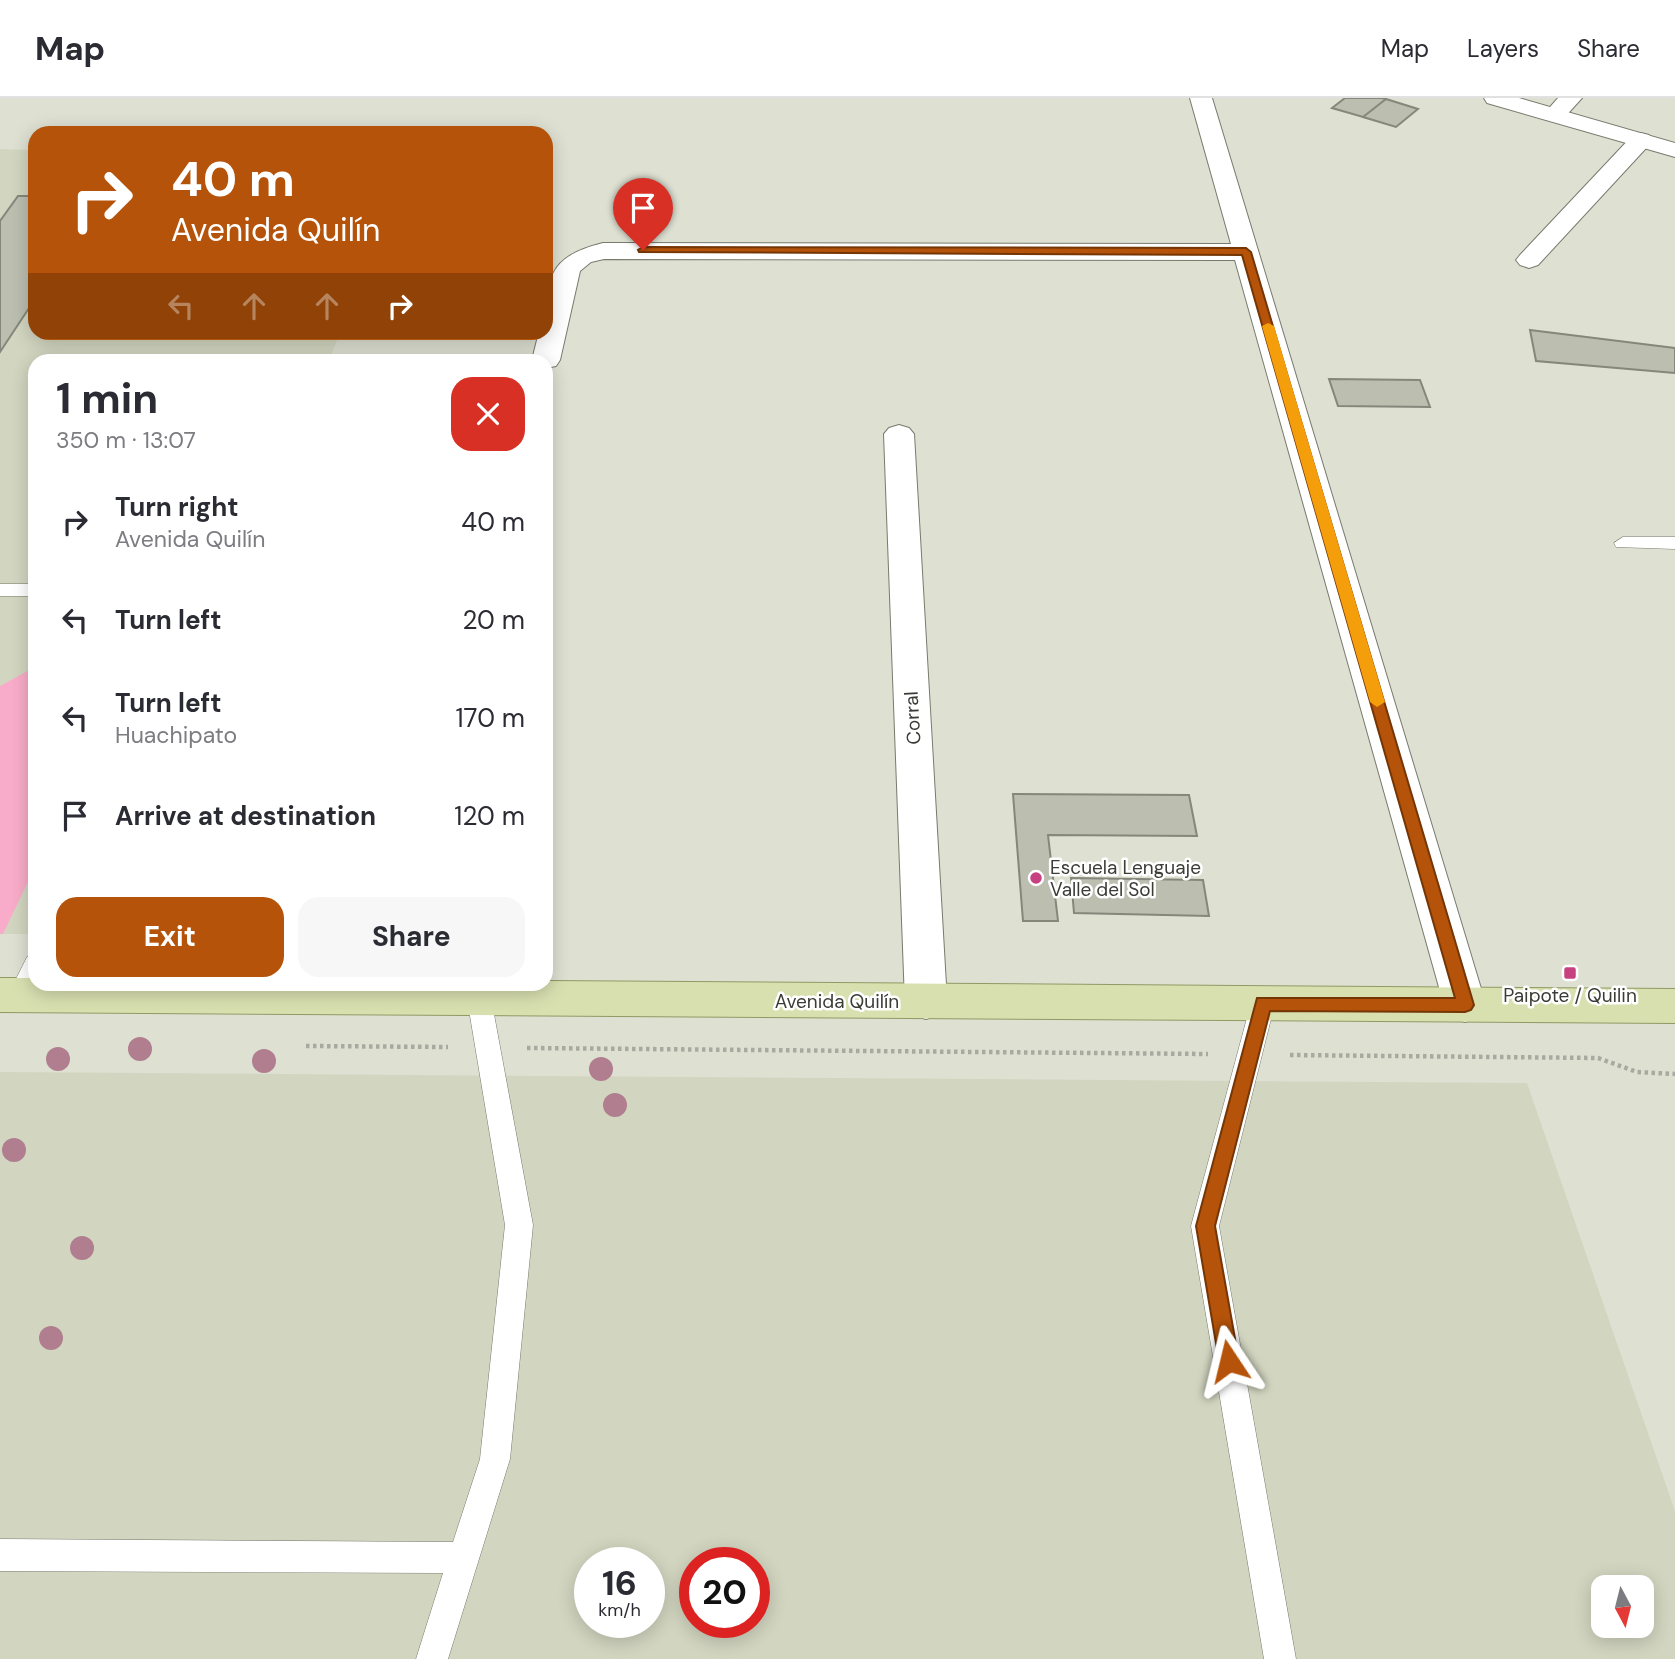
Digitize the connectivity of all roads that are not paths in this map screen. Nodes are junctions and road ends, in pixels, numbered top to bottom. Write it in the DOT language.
graph roads {
  1 [pos="1202,98"];
  2 [pos="1495,98"];
  3 [pos="1571,98"];
  4 [pos="1554,115"];
  5 [pos="1641,140"];
  6 [pos="1675,150"];
  7 [pos="1246,252"];
  8 [pos="1529,260"];
  9 [pos="553,331"];
  10 [pos="899,433"];
  11 [pos="1623,543"];
  12 [pos="1675,543"];
  13 [pos="0,590"];
  14 [pos="28,590"];
  15 [pos="404,991"];
  16 [pos="479,998"];
  17 [pos="926,1002"];
  18 [pos="1264,1003"];
  19 [pos="1465,1005"];
  20 [pos="1675,1006"];
  21 [pos="489,1048"];
  22 [pos="1251,1054"];
  23 [pos="0,1555"];
  24 [pos="463,1558"];
  25 [pos="432,1659"];
  26 [pos="1280,1659"];
  1 -- 7 [label="street"];
  2 -- 4 [label="street"];
  3 -- 4 [label="street"];
  4 -- 5 [label="street"];
  5 -- 6 [label="street"];
  5 -- 8 [label="street"];
  7 -- 9 [label="street"];
  7 -- 19 [label="street"];
  10 -- 17 [label="street, Corral"];
  11 -- 12 [label="lane"];
  13 -- 14 [label="lane"];
  15 -- 16 [label="main road, Avenida Quilín"];
  16 -- 17 [label="main road, Avenida Quilín"];
  16 -- 21 [label="lane"];
  17 -- 18 [label="main road, Avenida Quilín"];
  18 -- 19 [label="main road, Avenida Quilín"];
  18 -- 22 [label="lane"];
  19 -- 20 [label="main road, Avenida Quilín"];
  21 -- 24 [label="lane"];
  22 -- 26 [label="lane"];
  23 -- 24 [label="lane"];
  24 -- 25 [label="lane"];
}
